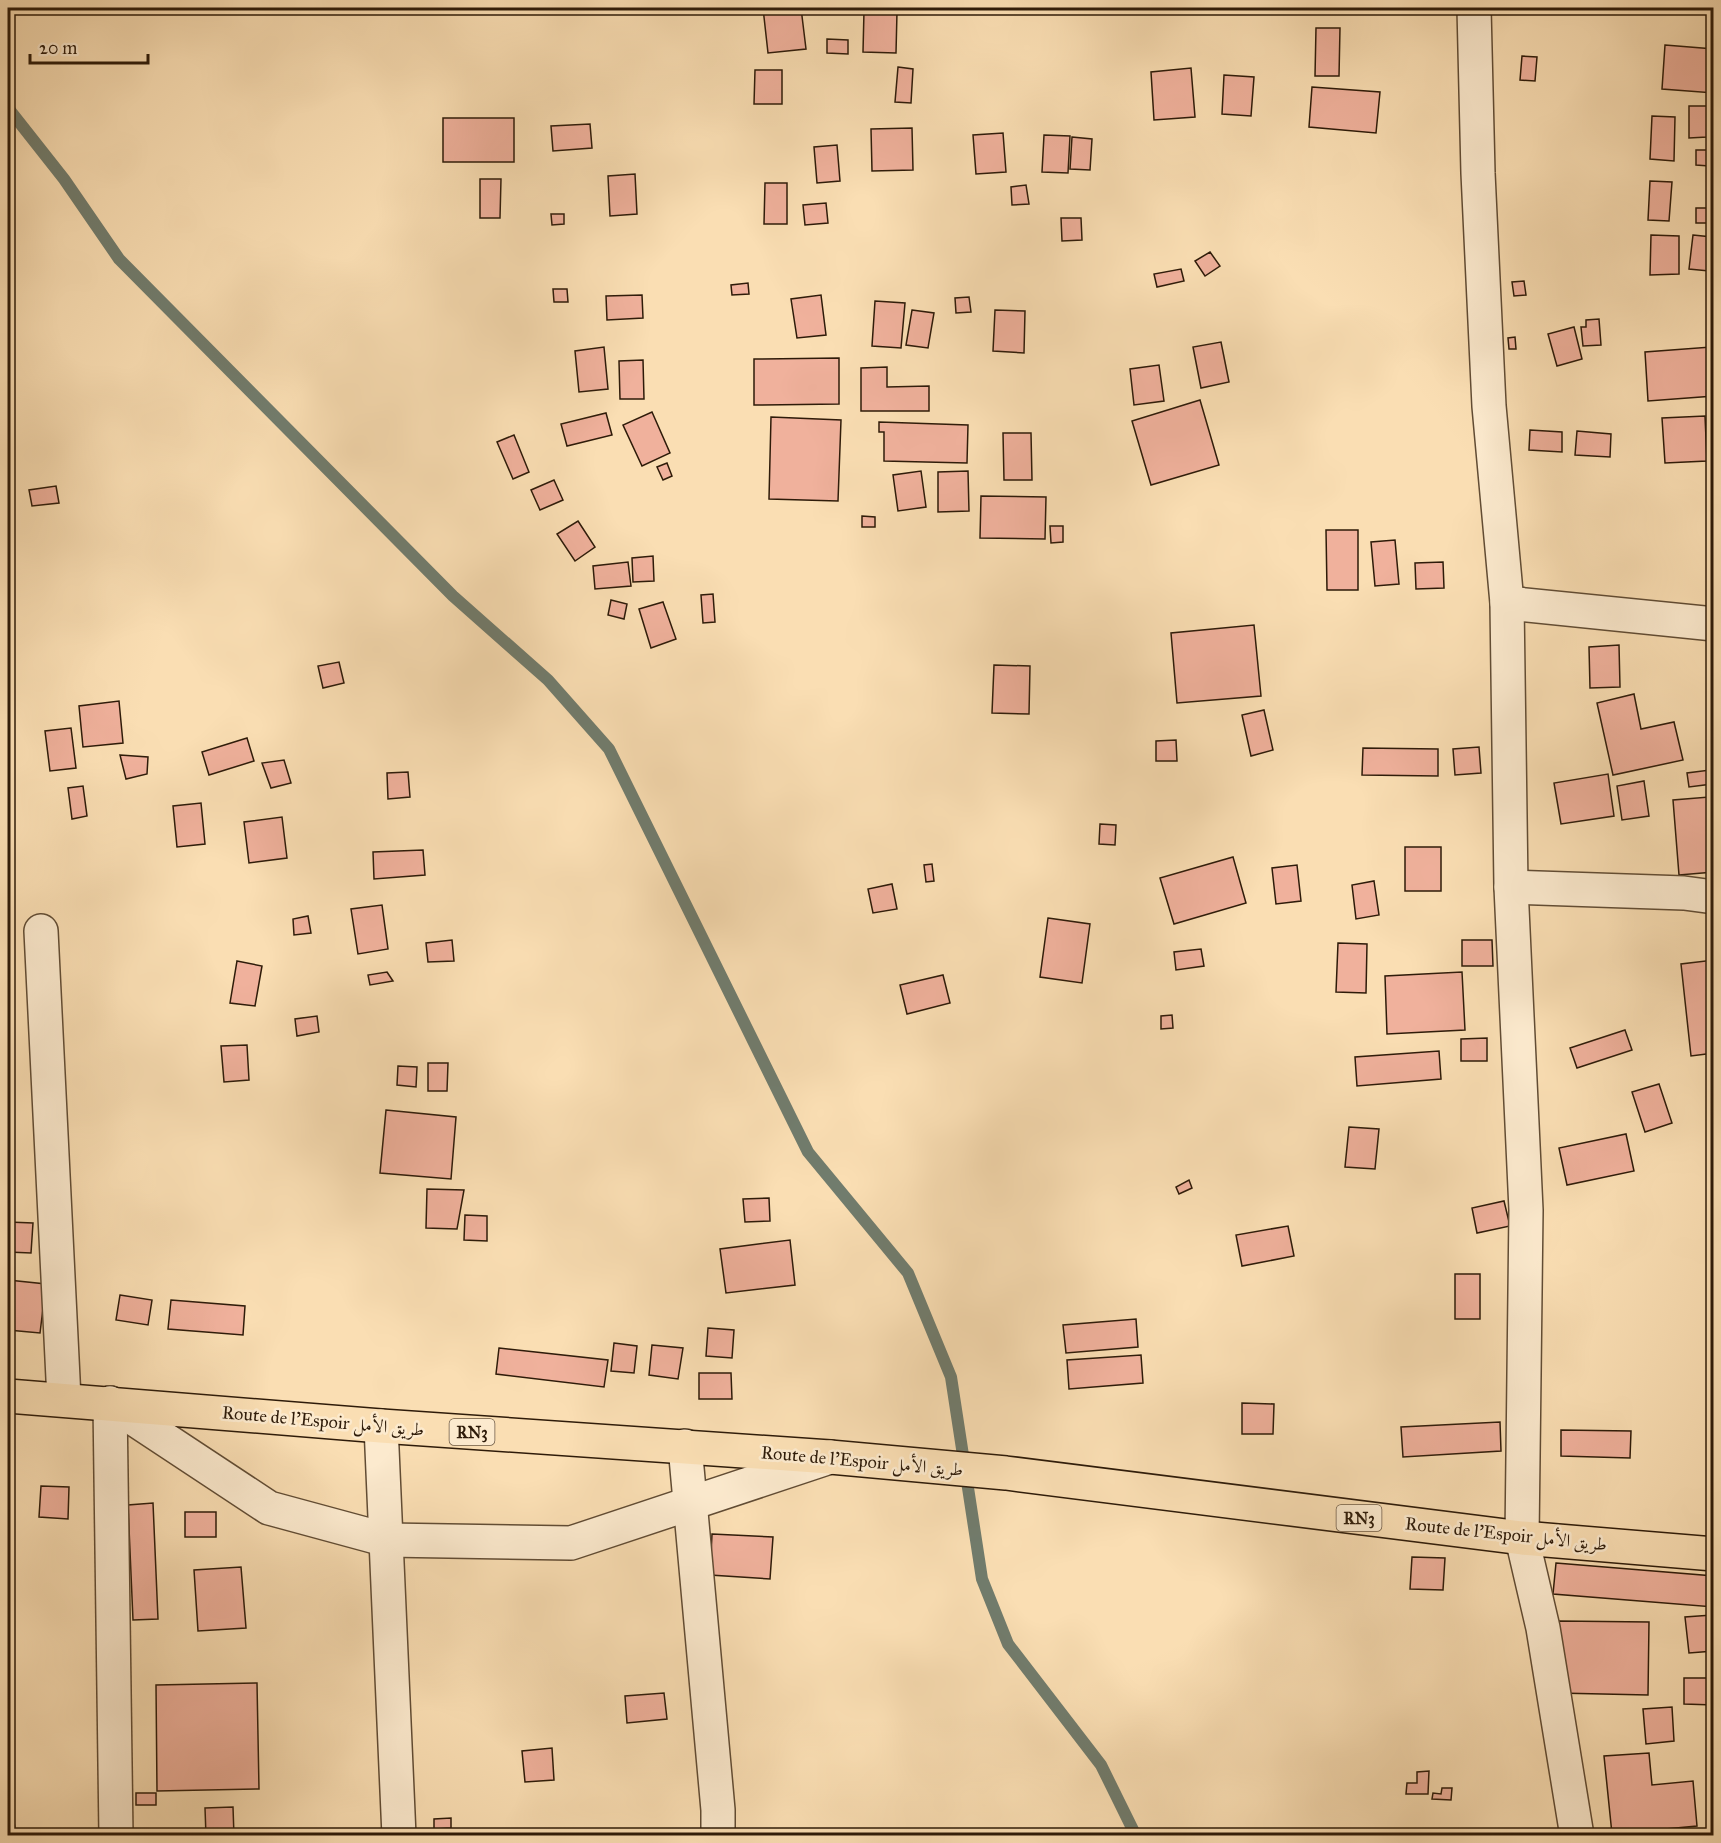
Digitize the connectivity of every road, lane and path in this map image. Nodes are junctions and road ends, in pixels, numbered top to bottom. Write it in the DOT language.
graph roads {
  1 [pos="1474,8"];
  2 [pos="1507,603"];
  3 [pos="1713,624"];
  4 [pos="1511,887"];
  5 [pos="1713,897"];
  6 [pos="41,931"];
  7 [pos="8,1396"];
  8 [pos="64,1399"];
  9 [pos="110,1403"];
  10 [pos="381,1426"];
  11 [pos="685,1446"];
  12 [pos="830,1457"];
  13 [pos="692,1504"];
  14 [pos="1522,1538"];
  15 [pos="387,1540"];
  16 [pos="1713,1554"];
  17 [pos="116,1836"];
  18 [pos="399,1836"];
  19 [pos="718,1836"];
  20 [pos="1576,1836"];
  1 -- 2 [label="street"];
  2 -- 3 [label="street"];
  2 -- 4 [label="street"];
  4 -- 5 [label="street"];
  4 -- 14 [label="street"];
  6 -- 8 [label="street"];
  7 -- 8 [label="highway, Route de l’Espoir طريق الأمل / RN3"];
  8 -- 9 [label="highway, Route de l’Espoir طريق الأمل / RN3"];
  9 -- 10 [label="highway, Route de l’Espoir طريق الأمل / RN3"];
  9 -- 15 [label="street"];
  9 -- 17 [label="street"];
  10 -- 11 [label="highway, Route de l’Espoir طريق الأمل / RN3"];
  10 -- 15 [label="street"];
  11 -- 12 [label="highway, Route de l’Espoir طريق الأمل / RN3"];
  11 -- 13 [label="street"];
  12 -- 13 [label="street"];
  12 -- 14 [label="highway, Route de l’Espoir طريق الأمل / RN3"];
  13 -- 15 [label="street"];
  13 -- 19 [label="street"];
  14 -- 16 [label="highway, Route de l’Espoir طريق الأمل / RN3"];
  14 -- 20 [label="street"];
  15 -- 18 [label="street"];
}
